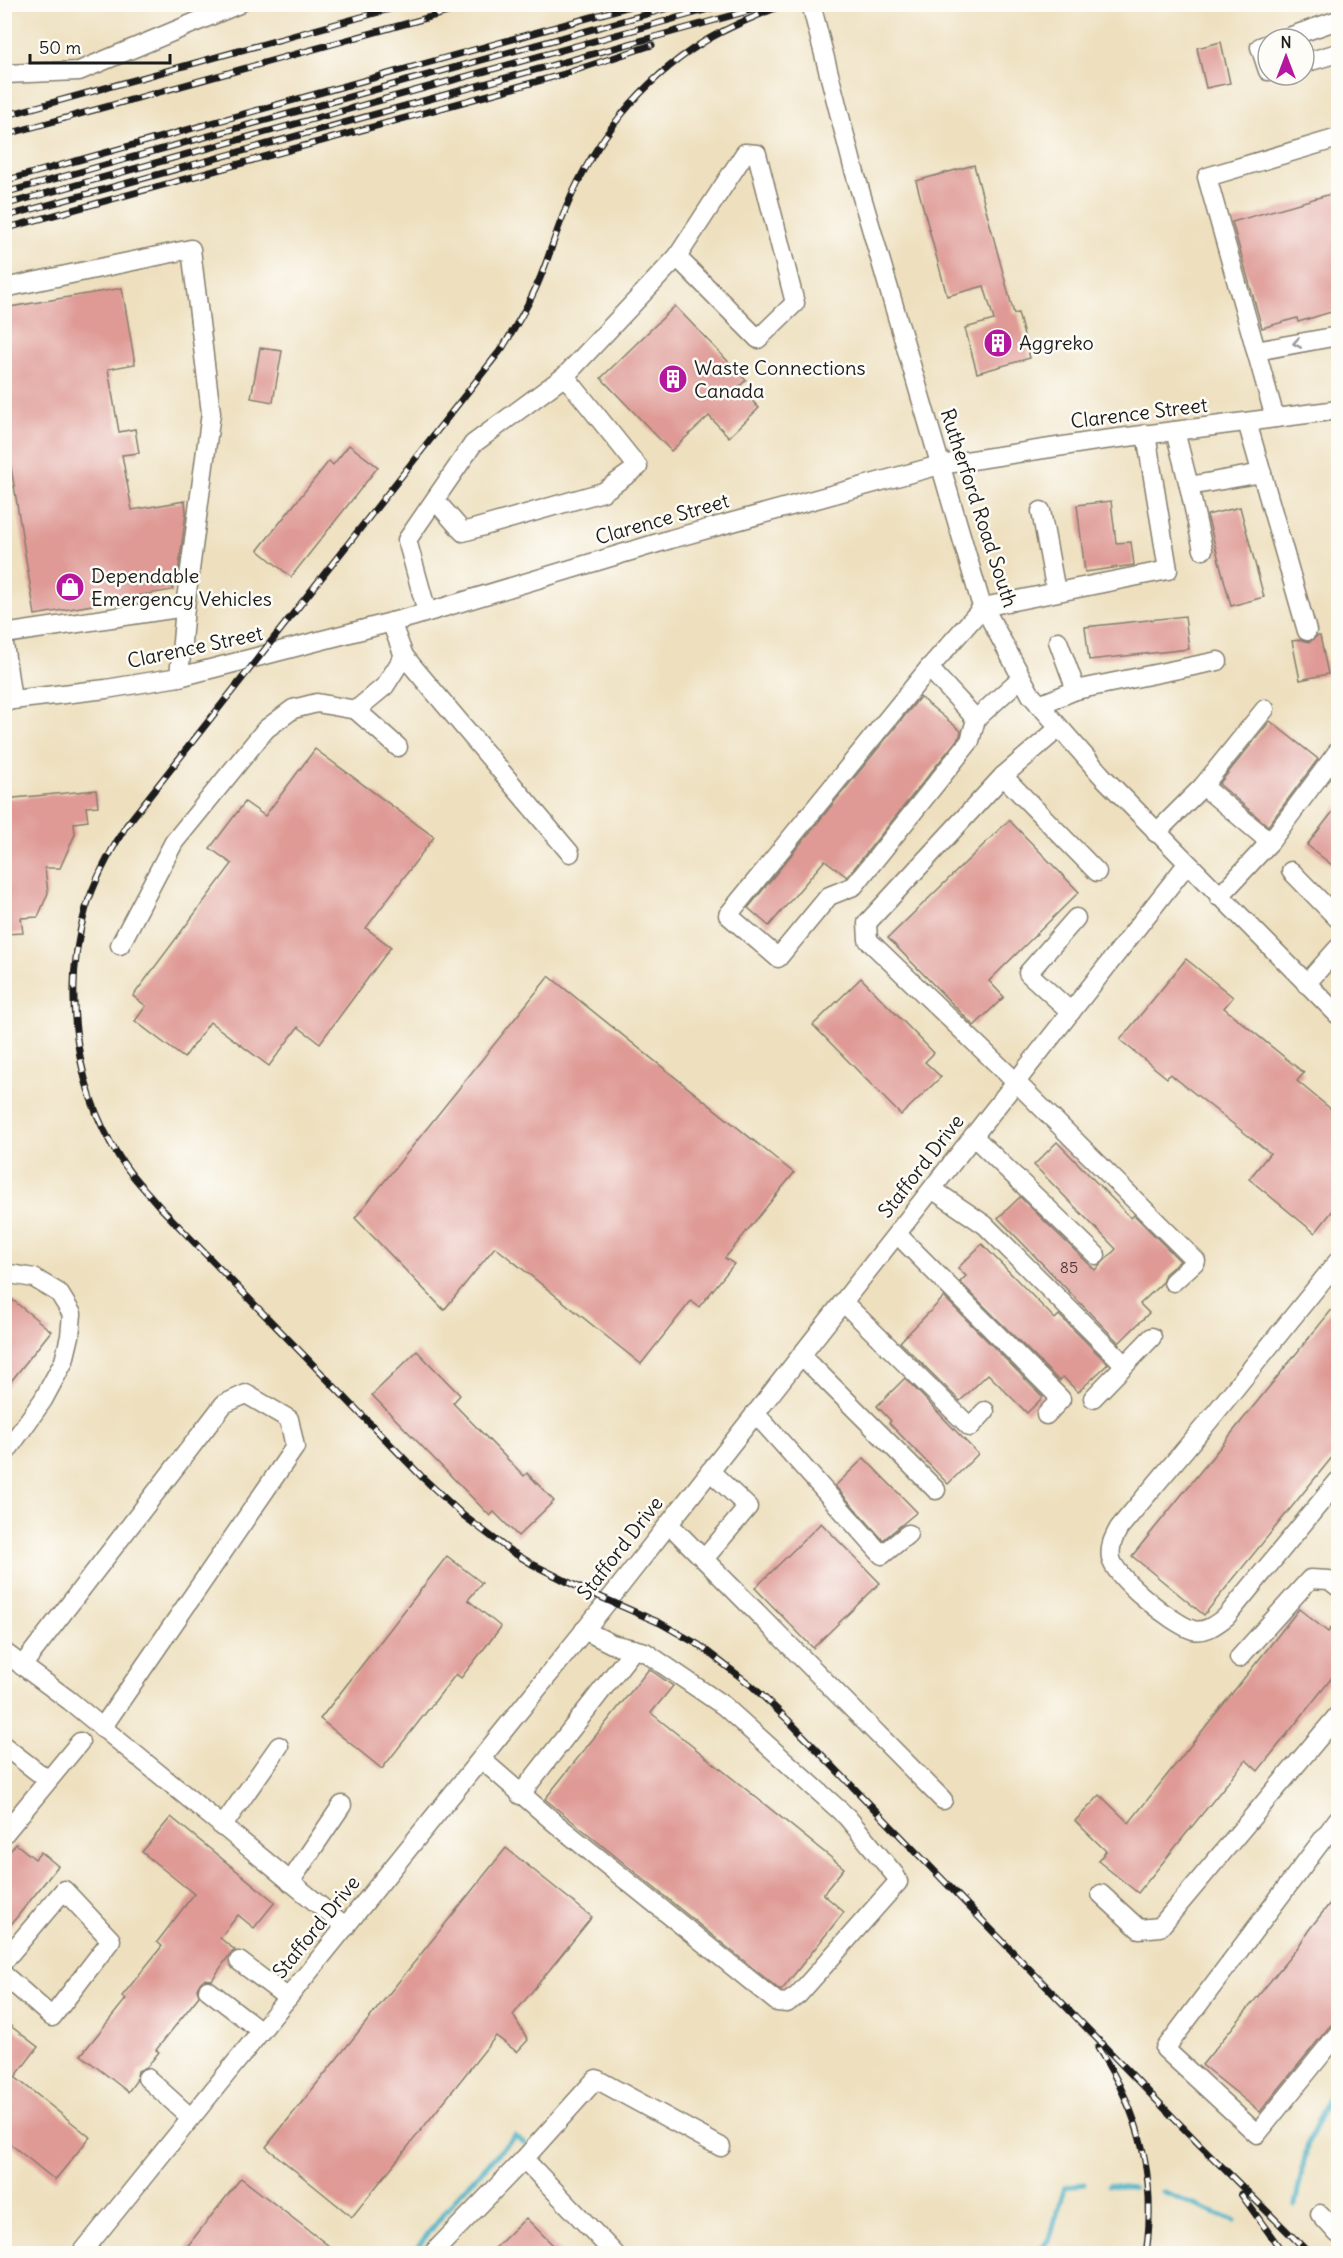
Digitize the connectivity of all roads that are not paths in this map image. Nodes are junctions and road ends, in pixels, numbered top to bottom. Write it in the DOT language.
graph roads {
  1 [pos="239,4"];
  2 [pos="811,4"];
  3 [pos="1338,20"];
  4 [pos="1316,28"];
  5 [pos="1338,53"];
  6 [pos="1316,59"];
  7 [pos="4,74"];
  8 [pos="1338,138"];
  9 [pos="677,257"];
  10 [pos="4,288"];
  11 [pos="1338,336"];
  12 [pos="1256,351"];
  13 [pos="565,376"];
  14 [pos="1338,410"];
  15 [pos="1275,418"];
  16 [pos="1247,422"];
  17 [pos="1175,431"];
  18 [pos="1146,434"];
  19 [pos="939,465"];
  20 [pos="1262,473"];
  21 [pos="1189,486"];
  22 [pos="435,500"];
  23 [pos="1041,511"];
  24 [pos="1203,549"];
  25 [pos="1056,592"];
  26 [pos="185,607"];
  27 [pos="983,607"];
  28 [pos="427,612"];
  29 [pos="391,622"];
  30 [pos="1307,631"];
  31 [pos="4,634"];
  32 [pos="1058,640"];
  33 [pos="4,644"];
  34 [pos="404,656"];
  35 [pos="1218,662"];
  36 [pos="929,668"];
  37 [pos="179,677"];
  38 [pos="1021,678"];
  39 [pos="1076,690"];
  40 [pos="8,701"];
  41 [pos="1039,705"];
  42 [pos="1265,709"];
  43 [pos="356,710"];
  44 [pos="976,719"];
  45 [pos="1059,728"];
  46 [pos="398,747"];
  47 [pos="1338,751"];
  48 [pos="1003,776"];
  49 [pos="1203,786"];
  50 [pos="1156,833"];
  51 [pos="1270,842"];
  52 [pos="570,853"];
  53 [pos="1187,864"];
  54 [pos="1291,871"];
  55 [pos="1097,872"];
  56 [pos="1219,897"];
  57 [pos="1076,918"];
  58 [pos="1338,919"];
  59 [pos="120,945"];
  60 [pos="1338,948"];
  61 [pos="1306,984"];
  62 [pos="1071,1012"];
  63 [pos="1338,1016"];
  64 [pos="1016,1082"];
  65 [pos="973,1136"];
  66 [pos="932,1189"];
  67 [pos="897,1234"];
  68 [pos="1096,1255"];
  69 [pos="1338,1261"];
  70 [pos="4,1273"];
  71 [pos="1173,1282"];
  72 [pos="843,1302"];
  73 [pos="1152,1337"];
  74 [pos="801,1355"];
  75 [pos="1125,1365"];
  76 [pos="1093,1398"];
  77 [pos="985,1411"];
  78 [pos="755,1413"];
  79 [pos="1046,1415"];
  80 [pos="4,1455"];
  81 [pos="710,1471"];
  82 [pos="1338,1481"];
  83 [pos="936,1490"];
  84 [pos="669,1524"];
  85 [pos="908,1534"];
  86 [pos="704,1559"];
  87 [pos="1338,1587"];
  88 [pos="584,1630"];
  89 [pos="634,1649"];
  90 [pos="4,1652"];
  91 [pos="1239,1658"];
  92 [pos="22,1666"];
  93 [pos="1338,1715"];
  94 [pos="102,1728"];
  95 [pos="80,1742"];
  96 [pos="4,1746"];
  97 [pos="279,1746"];
  98 [pos="481,1759"];
  99 [pos="48,1780"];
  100 [pos="520,1795"];
  101 [pos="943,1800"];
  102 [pos="342,1805"];
  103 [pos="1338,1819"];
  104 [pos="222,1827"];
  105 [pos="4,1834"];
  106 [pos="290,1882"];
  107 [pos="1101,1894"];
  108 [pos="346,1927"];
  109 [pos="239,1960"];
  110 [pos="4,1961"];
  111 [pos="4,1975"];
  112 [pos="208,1990"];
  113 [pos="288,1998"];
  114 [pos="261,2031"];
  115 [pos="1338,2034"];
  116 [pos="147,2078"];
  117 [pos="190,2117"];
  118 [pos="721,2147"];
  119 [pos="524,2159"];
  120 [pos="1320,2214"];
  121 [pos="1338,2234"];
  122 [pos="81,2253"];
  123 [pos="432,2253"];
  124 [pos="615,2253"];
  1 -- 7 [label="street"];
  2 -- 19 [label="street, Rutherford Road South"];
  3 -- 4 [label="street"];
  5 -- 6 [label="street"];
  8 -- 12 [label="street"];
  9 -- 9 [label="street"];
  9 -- 13 [label="street"];
  10 -- 26 [label="street"];
  11 -- 12 [label="street, one-way"];
  12 -- 15 [label="street"];
  13 -- 22 [label="street"];
  13 -- 22 [label="street"];
  14 -- 15 [label="street, Clarence Street"];
  15 -- 16 [label="street, Clarence Street"];
  16 -- 17 [label="street, Clarence Street"];
  16 -- 20 [label="street"];
  17 -- 18 [label="street, Clarence Street"];
  17 -- 21 [label="street"];
  18 -- 19 [label="street, Clarence Street"];
  18 -- 25 [label="street"];
  19 -- 27 [label="street, Rutherford Road South"];
  19 -- 28 [label="street, Clarence Street"];
  20 -- 21 [label="street"];
  20 -- 30 [label="street"];
  21 -- 24 [label="street"];
  22 -- 28 [label="street"];
  23 -- 25 [label="street"];
  25 -- 27 [label="street"];
  26 -- 31 [label="street"];
  26 -- 37 [label="street"];
  27 -- 36 [label="street"];
  27 -- 38 [label="street, Rutherford Road South"];
  28 -- 29 [label="street, Clarence Street"];
  29 -- 34 [label="street"];
  29 -- 37 [label="street, Clarence Street"];
  32 -- 39 [label="street"];
  33 -- 40 [label="street"];
  34 -- 43 [label="street"];
  34 -- 52 [label="street"];
  35 -- 39 [label="street"];
  36 -- 44 [label="street"];
  36 -- 44 [label="street"];
  37 -- 40 [label="street, Clarence Street"];
  38 -- 41 [label="street, Rutherford Road South"];
  38 -- 44 [label="street"];
  39 -- 41 [label="street"];
  41 -- 45 [label="street, Rutherford Road South"];
  42 -- 49 [label="street"];
  43 -- 46 [label="street"];
  43 -- 59 [label="street"];
  45 -- 48 [label="street"];
  45 -- 50 [label="street, Rutherford Road South"];
  47 -- 51 [label="street"];
  48 -- 55 [label="street"];
  48 -- 64 [label="street"];
  49 -- 50 [label="street"];
  49 -- 51 [label="street"];
  50 -- 53 [label="street, Rutherford Road South"];
  51 -- 56 [label="street"];
  53 -- 56 [label="street, Rutherford Road South"];
  53 -- 62 [label="street, Stafford Drive"];
  54 -- 58 [label="street"];
  56 -- 61 [label="street, Rutherford Road South"];
  57 -- 62 [label="street"];
  60 -- 61 [label="street"];
  61 -- 63 [label="street, Rutherford Road South"];
  62 -- 64 [label="street, Stafford Drive"];
  64 -- 65 [label="street, Stafford Drive"];
  64 -- 71 [label="street"];
  65 -- 66 [label="street, Stafford Drive"];
  65 -- 68 [label="street"];
  66 -- 67 [label="street, Stafford Drive"];
  66 -- 75 [label="street"];
  67 -- 72 [label="street, Stafford Drive"];
  67 -- 79 [label="street"];
  69 -- 82 [label="street"];
  70 -- 80 [label="street"];
  72 -- 74 [label="street, Stafford Drive"];
  72 -- 77 [label="street"];
  73 -- 75 [label="street"];
  74 -- 78 [label="street, Stafford Drive"];
  74 -- 83 [label="street"];
  75 -- 76 [label="street"];
  78 -- 81 [label="street, Stafford Drive"];
  78 -- 85 [label="street"];
  81 -- 84 [label="street, Stafford Drive"];
  81 -- 86 [label="street"];
  84 -- 86 [label="street"];
  84 -- 88 [label="street, Stafford Drive"];
  86 -- 101 [label="street"];
  87 -- 91 [label="street"];
  88 -- 89 [label="street"];
  88 -- 98 [label="street, Stafford Drive"];
  89 -- 100 [label="street"];
  89 -- 100 [label="street"];
  90 -- 92 [label="street"];
  92 -- 94 [label="street"];
  92 -- 94 [label="street"];
  93 -- 107 [label="street"];
  94 -- 104 [label="street"];
  95 -- 99 [label="street"];
  96 -- 99 [label="street"];
  97 -- 104 [label="street"];
  98 -- 100 [label="street"];
  98 -- 108 [label="street, Stafford Drive"];
  99 -- 105 [label="street"];
  102 -- 106 [label="street"];
  103 -- 115 [label="street"];
  104 -- 106 [label="street"];
  106 -- 108 [label="street"];
  108 -- 113 [label="street, Stafford Drive"];
  109 -- 113 [label="street"];
  110 -- 111 [label="street"];
  112 -- 114 [label="street"];
  113 -- 114 [label="street, Stafford Drive"];
  114 -- 117 [label="street, Stafford Drive"];
  116 -- 117 [label="street"];
  117 -- 122 [label="street, Stafford Drive"];
  118 -- 119 [label="street"];
  119 -- 123 [label="street"];
  119 -- 124 [label="street"];
  120 -- 121 [label="street"];
}
